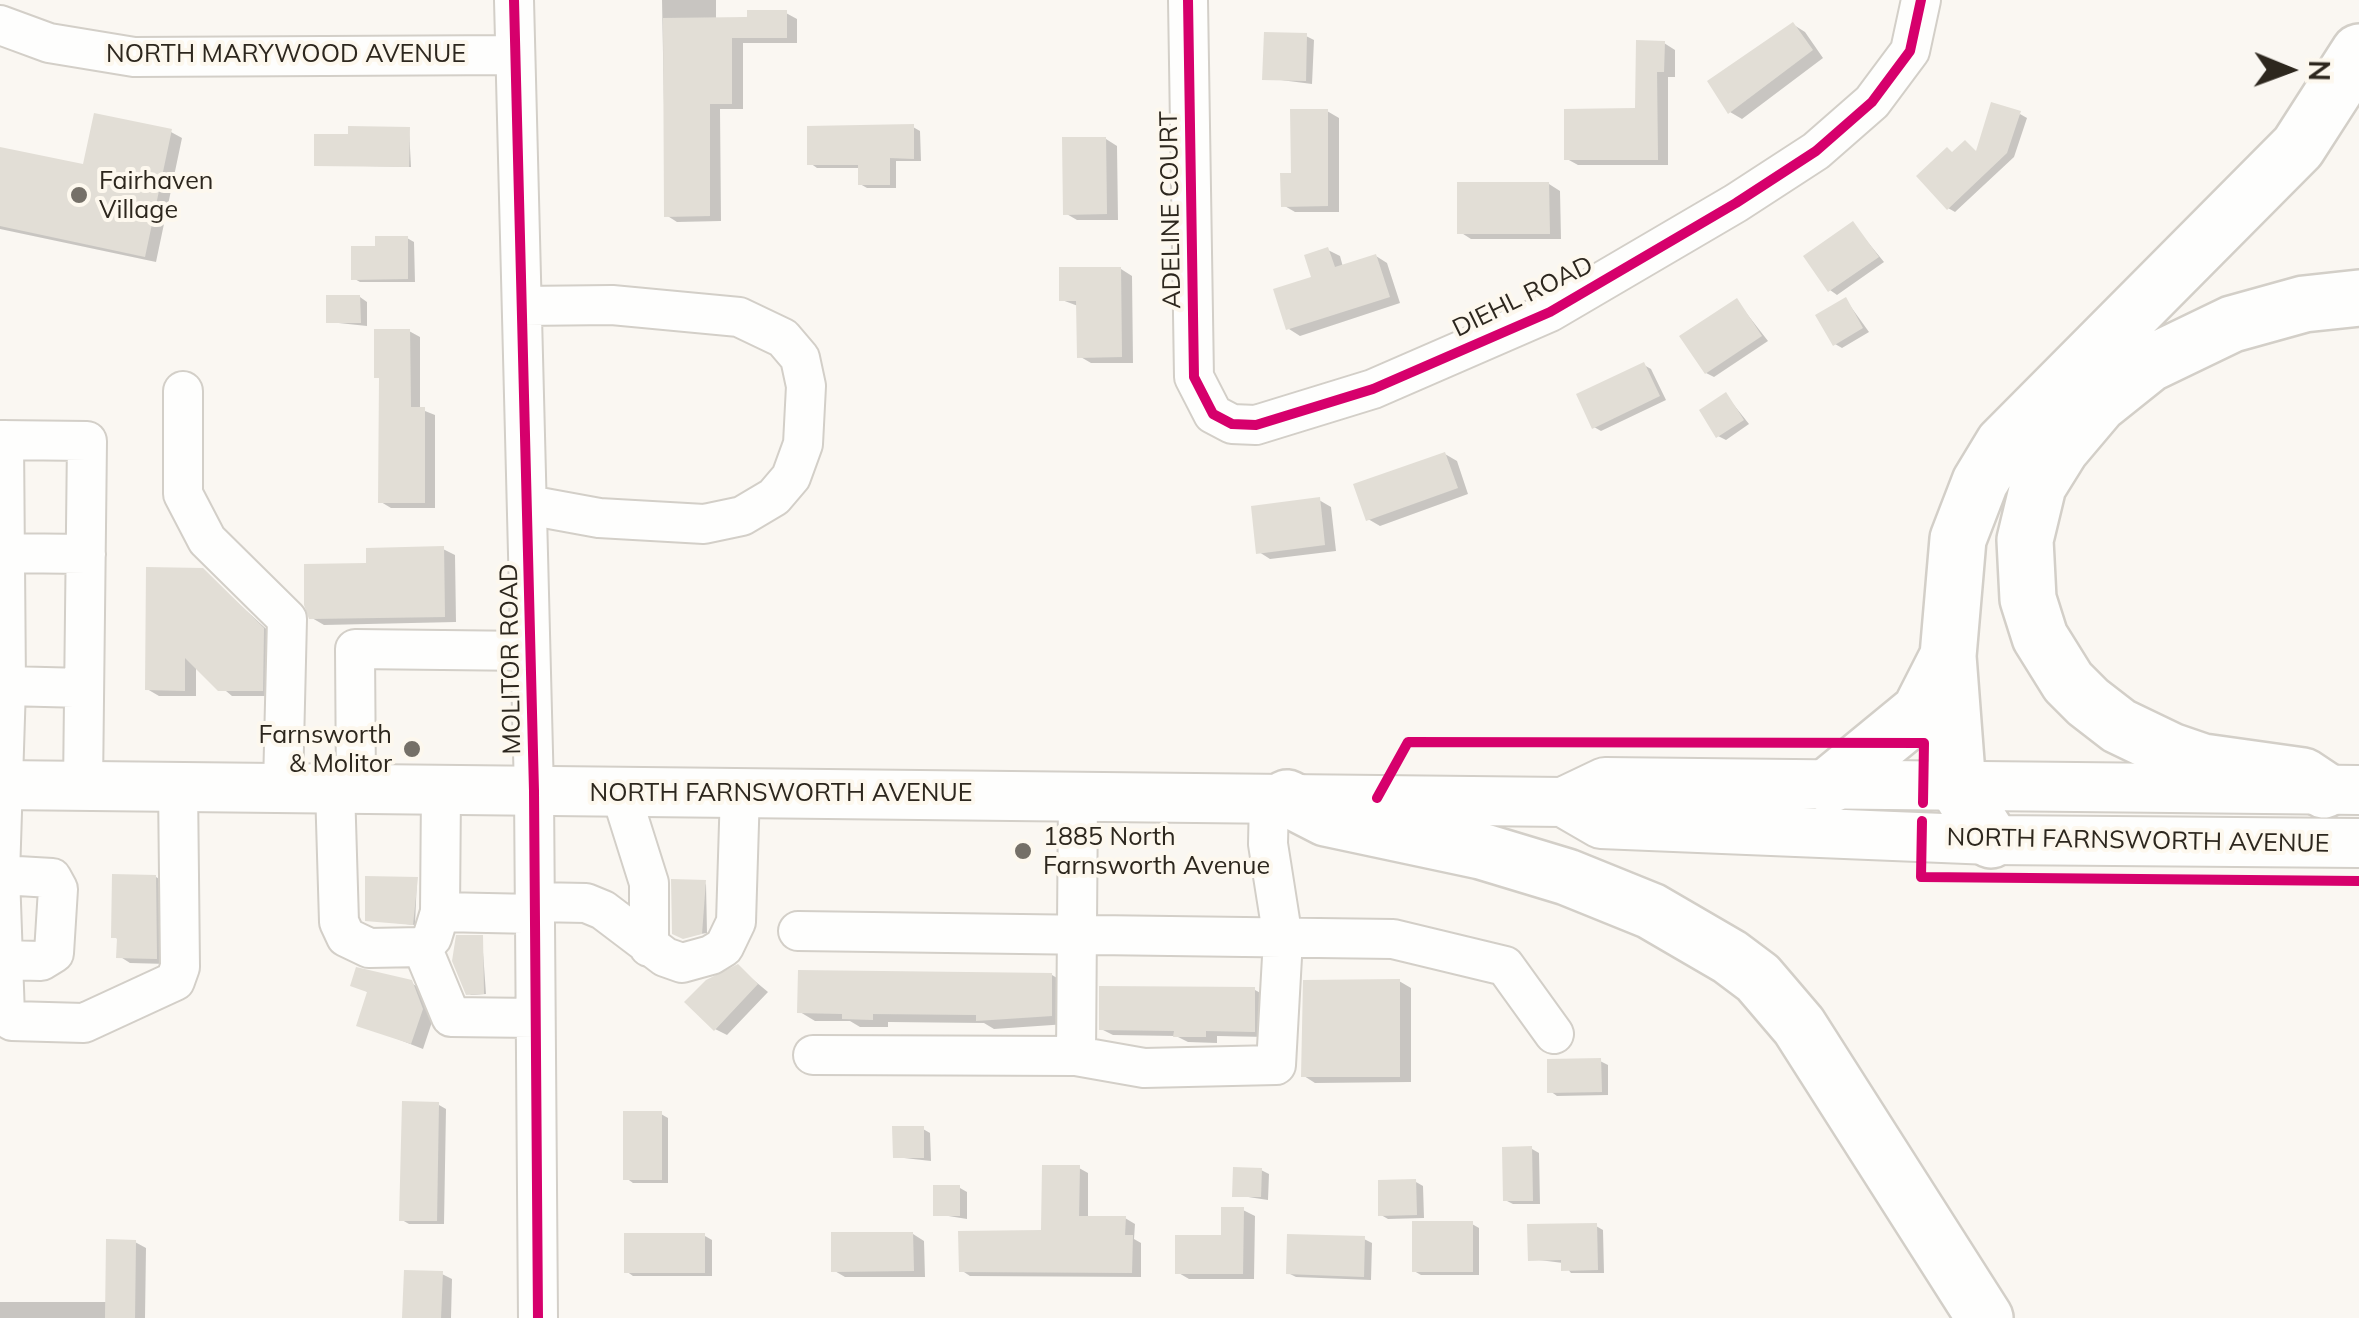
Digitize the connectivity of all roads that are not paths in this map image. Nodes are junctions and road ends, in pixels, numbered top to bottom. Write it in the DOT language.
graph roads {
  1 [pos="514,0"];
  2 [pos="1188,0"];
  3 [pos="1922,0"];
  4 [pos="0,25"];
  5 [pos="2359,52"];
  6 [pos="516,55"];
  7 [pos="2359,298"];
  8 [pos="522,306"];
  9 [pos="183,391"];
  10 [pos="1213,414"];
  11 [pos="2,440"];
  12 [pos="528,505"];
  13 [pos="1,553"];
  14 [pos="86,554"];
  15 [pos="530,651"];
  16 [pos="1948,656"];
  17 [pos="6,686"];
  18 [pos="84,688"];
  19 [pos="2,785"];
  20 [pos="1830,785"];
  21 [pos="83,786"];
  22 [pos="178,786"];
  23 [pos="283,786"];
  24 [pos="345,788"];
  25 [pos="1958,788"];
  26 [pos="440,790"];
  27 [pos="2341,790"];
  28 [pos="534,791"];
  29 [pos="620,791"];
  30 [pos="740,791"];
  31 [pos="1078,795"];
  32 [pos="1278,798"];
  33 [pos="1563,802"];
  34 [pos="1991,840"];
  35 [pos="2359,843"];
  36 [pos="0,875"];
  37 [pos="535,908"];
  38 [pos="440,912"];
  39 [pos="798,932"];
  40 [pos="1076,937"];
  41 [pos="1283,939"];
  42 [pos="422,947"];
  43 [pos="649,947"];
  44 [pos="1,960"];
  45 [pos="535,1018"];
  46 [pos="1554,1034"];
  47 [pos="813,1056"];
  48 [pos="1076,1056"];
  49 [pos="538,1318"];
  50 [pos="1985,1318"];
  1 -- 6 [label="street, MOLITOR ROAD"];
  2 -- 10 [label="street, ADELINE COURT"];
  3 -- 10 [label="street, DIEHL ROAD"];
  4 -- 6 [label="street, NORTH MARYWOOD AVENUE"];
  5 -- 16 [label="highway"];
  6 -- 8 [label="street, MOLITOR ROAD"];
  7 -- 27 [label="highway"];
  8 -- 12 [label="street, MOLITOR ROAD"];
  8 -- 12 [label="street"];
  9 -- 23 [label="street"];
  11 -- 13 [label="street"];
  11 -- 14 [label="street"];
  12 -- 15 [label="street, MOLITOR ROAD"];
  13 -- 14 [label="street"];
  13 -- 17 [label="street"];
  14 -- 18 [label="street"];
  15 -- 24 [label="street"];
  15 -- 28 [label="street, MOLITOR ROAD"];
  16 -- 20 [label="highway"];
  16 -- 25 [label="highway"];
  17 -- 18 [label="street"];
  17 -- 19 [label="street"];
  18 -- 21 [label="street"];
  19 -- 21 [label="main road, NORTH FARNSWORTH AVENUE"];
  19 -- 36 [label="street"];
  20 -- 25 [label="main road, NORTH FARNSWORTH AVENUE"];
  20 -- 33 [label="main road, NORTH FARNSWORTH AVENUE"];
  21 -- 22 [label="main road, NORTH FARNSWORTH AVENUE"];
  22 -- 23 [label="main road, NORTH FARNSWORTH AVENUE"];
  22 -- 44 [label="street"];
  23 -- 24 [label="main road, NORTH FARNSWORTH AVENUE"];
  24 -- 26 [label="main road, NORTH FARNSWORTH AVENUE"];
  24 -- 42 [label="street"];
  25 -- 27 [label="main road, NORTH FARNSWORTH AVENUE"];
  25 -- 34 [label="highway"];
  26 -- 28 [label="main road, NORTH FARNSWORTH AVENUE"];
  26 -- 38 [label="street"];
  28 -- 29 [label="main road, NORTH FARNSWORTH AVENUE"];
  28 -- 37 [label="street, MOLITOR ROAD"];
  29 -- 30 [label="main road, NORTH FARNSWORTH AVENUE"];
  29 -- 43 [label="street"];
  30 -- 31 [label="main road, NORTH FARNSWORTH AVENUE"];
  30 -- 43 [label="street"];
  31 -- 32 [label="main road, NORTH FARNSWORTH AVENUE"];
  31 -- 40 [label="street"];
  32 -- 33 [label="main road, NORTH FARNSWORTH AVENUE"];
  32 -- 41 [label="street"];
  32 -- 50 [label="highway"];
  33 -- 34 [label="main road, NORTH FARNSWORTH AVENUE"];
  34 -- 35 [label="main road, NORTH FARNSWORTH AVENUE"];
  36 -- 44 [label="street"];
  36 -- 44 [label="street"];
  37 -- 38 [label="street"];
  37 -- 43 [label="street"];
  37 -- 45 [label="street, MOLITOR ROAD"];
  38 -- 42 [label="street"];
  39 -- 40 [label="street"];
  40 -- 41 [label="street"];
  40 -- 48 [label="street"];
  41 -- 46 [label="street"];
  41 -- 48 [label="street"];
  42 -- 45 [label="street"];
  45 -- 49 [label="street, MOLITOR ROAD"];
  47 -- 48 [label="street"];
}
